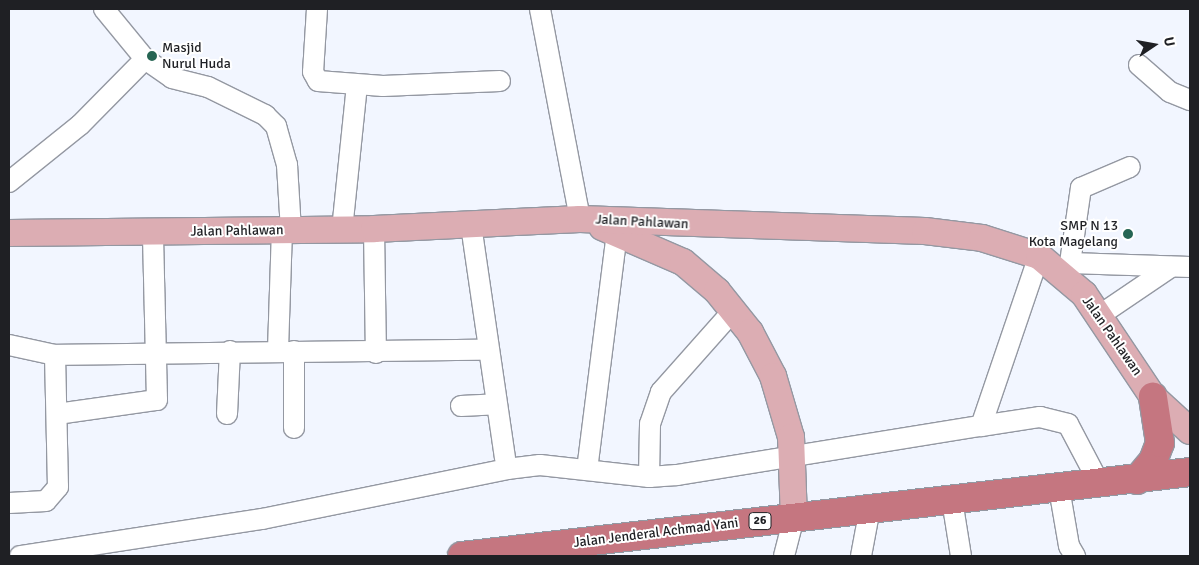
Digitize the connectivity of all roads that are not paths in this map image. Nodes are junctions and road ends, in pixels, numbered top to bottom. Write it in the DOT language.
graph roads {
  1 [pos="104,9"];
  2 [pos="317,9"];
  3 [pos="540,9"];
  4 [pos="145,58"];
  5 [pos="1138,66"];
  6 [pos="500,81"];
  7 [pos="357,85"];
  8 [pos="1190,100"];
  9 [pos="1130,167"];
  10 [pos="9,182"];
  11 [pos="580,219"];
  12 [pos="471,225"];
  13 [pos="698,225"];
  14 [pos="374,229"];
  15 [pos="286,230"];
  16 [pos="342,230"];
  17 [pos="153,232"];
  18 [pos="9,233"];
  19 [pos="617,233"];
  20 [pos="683,262"];
  21 [pos="1056,264"];
  22 [pos="1180,267"];
  23 [pos="733,311"];
  24 [pos="1100,316"];
  25 [pos="9,345"];
  26 [pos="487,350"];
  27 [pos="230,351"];
  28 [pos="286,351"];
  29 [pos="154,353"];
  30 [pos="376,353"];
  31 [pos="55,355"];
  32 [pos="1153,397"];
  33 [pos="496,404"];
  34 [pos="461,406"];
  35 [pos="57,414"];
  36 [pos="228,414"];
  37 [pos="981,426"];
  38 [pos="294,428"];
  39 [pos="1190,431"];
  40 [pos="794,455"];
  41 [pos="505,459"];
  42 [pos="587,470"];
  43 [pos="1190,472"];
  44 [pos="649,477"];
  45 [pos="1137,480"];
  46 [pos="1098,481"];
  47 [pos="1059,488"];
  48 [pos="952,500"];
  49 [pos="9,502"];
  50 [pos="870,508"];
  51 [pos="794,516"];
  52 [pos="527,552"];
  53 [pos="20,556"];
  54 [pos="462,556"];
  55 [pos="784,556"];
  56 [pos="861,556"];
  57 [pos="960,556"];
  58 [pos="1075,556"];
  1 -- 4 [label="street"];
  2 -- 7 [label="street"];
  3 -- 11 [label="street"];
  4 -- 10 [label="street"];
  4 -- 15 [label="street"];
  5 -- 8 [label="street"];
  6 -- 7 [label="street"];
  7 -- 16 [label="street"];
  9 -- 21 [label="street"];
  11 -- 12 [label="main road, Jalan Pahlawan"];
  11 -- 13 [label="main road, Jalan Pahlawan"];
  11 -- 19 [label="main road"];
  12 -- 14 [label="main road, Jalan Pahlawan"];
  12 -- 26 [label="street"];
  13 -- 20 [label="main road"];
  13 -- 21 [label="main road, Jalan Pahlawan"];
  14 -- 16 [label="main road, Jalan Pahlawan"];
  14 -- 30 [label="street"];
  15 -- 16 [label="main road, Jalan Pahlawan"];
  15 -- 17 [label="main road, Jalan Pahlawan"];
  15 -- 28 [label="street"];
  17 -- 18 [label="main road, Jalan Pahlawan"];
  17 -- 29 [label="street"];
  19 -- 20 [label="main road"];
  19 -- 42 [label="street"];
  20 -- 23 [label="main road"];
  21 -- 22 [label="street"];
  21 -- 24 [label="main road, Jalan Pahlawan"];
  21 -- 37 [label="street"];
  22 -- 24 [label="street"];
  23 -- 40 [label="main road"];
  23 -- 44 [label="street"];
  24 -- 32 [label="main road, Jalan Pahlawan"];
  25 -- 31 [label="street"];
  26 -- 30 [label="street"];
  26 -- 33 [label="street"];
  27 -- 28 [label="street"];
  27 -- 29 [label="street"];
  27 -- 36 [label="street"];
  28 -- 30 [label="street"];
  28 -- 38 [label="street"];
  29 -- 31 [label="street"];
  29 -- 35 [label="street"];
  31 -- 35 [label="street"];
  32 -- 39 [label="main road, Jalan Pahlawan"];
  32 -- 45 [label="highway"];
  33 -- 34 [label="street"];
  33 -- 41 [label="street"];
  35 -- 49 [label="street"];
  37 -- 40 [label="street"];
  37 -- 46 [label="street"];
  40 -- 44 [label="street"];
  40 -- 51 [label="main road"];
  42 -- 44 [label="street"];
  42 -- 53 [label="street"];
  43 -- 45 [label="highway, 26"];
  45 -- 46 [label="highway, 26"];
  46 -- 47 [label="highway, 26"];
  47 -- 48 [label="highway, Jalan Jenderal Achmad Yani / 26"];
  47 -- 58 [label="street"];
  48 -- 50 [label="highway, Jalan Jenderal Achmad Yani / 26"];
  48 -- 57 [label="street"];
  50 -- 51 [label="highway, Jalan Jenderal Achmad Yani / 26"];
  50 -- 56 [label="street"];
  51 -- 52 [label="highway, Jalan Jenderal Achmad Yani / 26"];
  51 -- 55 [label="street"];
  52 -- 54 [label="highway, Jalan Jenderal Achmad Yani / 26"];
}
